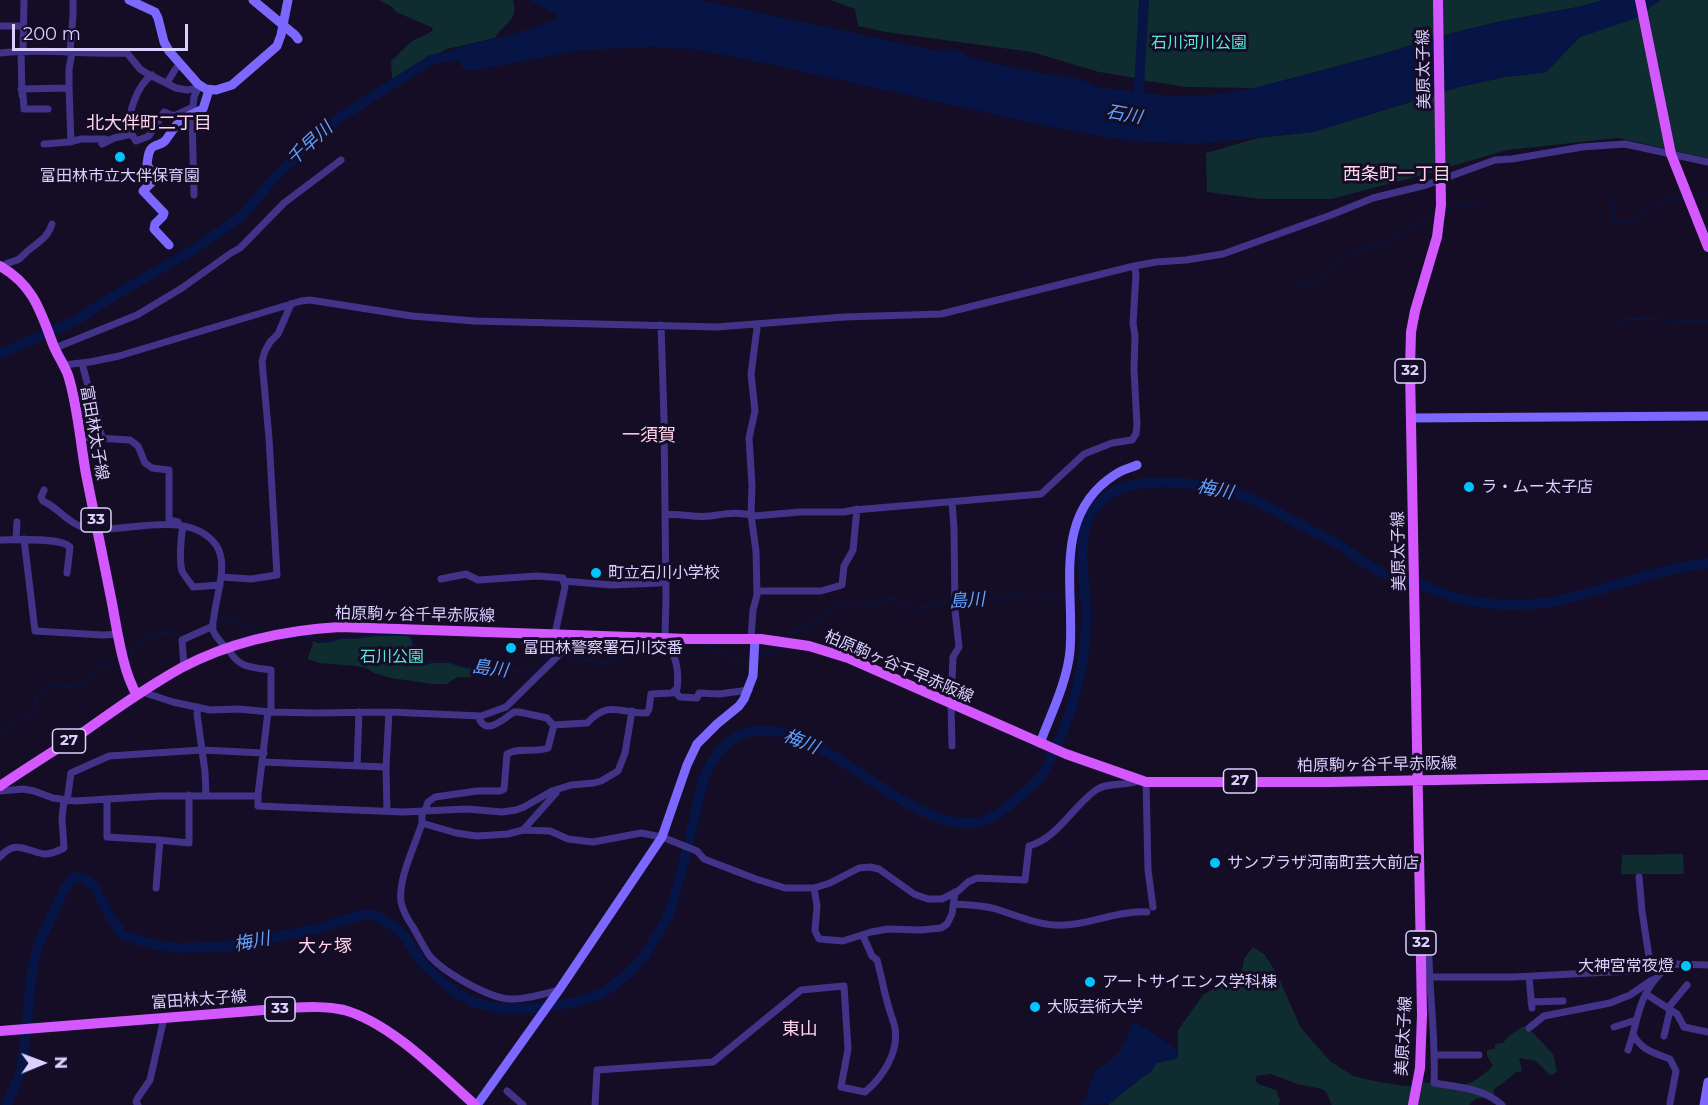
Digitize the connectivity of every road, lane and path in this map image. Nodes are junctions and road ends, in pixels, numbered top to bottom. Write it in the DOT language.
graph roads {
  1 [pos="24,0"];
  2 [pos="73,0"];
  3 [pos="129,0"];
  4 [pos="253,0"];
  5 [pos="288,0"];
  6 [pos="1438,0"];
  7 [pos="1640,0"];
  8 [pos="283,24"];
  9 [pos="1,26"];
  10 [pos="23,26"];
  11 [pos="298,39"];
  12 [pos="22,52"];
  13 [pos="71,52"];
  14 [pos="0,53"];
  15 [pos="181,65"];
  16 [pos="152,75"];
  17 [pos="167,83"];
  18 [pos="69,88"];
  19 [pos="198,88"];
  20 [pos="21,89"];
  21 [pos="209,90"];
  22 [pos="48,109"];
  23 [pos="192,114"];
  24 [pos="132,134"];
  25 [pos="149,136"];
  26 [pos="71,142"];
  27 [pos="44,144"];
  28 [pos="154,146"];
  29 [pos="1670,150"];
  30 [pos="340,160"];
  31 [pos="1708,162"];
  32 [pos="1440,177"];
  33 [pos="194,195"];
  34 [pos="52,224"];
  35 [pos="169,245"];
  36 [pos="1708,247"];
  37 [pos="1,266"];
  38 [pos="1134,266"];
  39 [pos="291,304"];
  40 [pos="661,325"];
  41 [pos="756,325"];
  42 [pos="54,347"];
  43 [pos="82,363"];
  44 [pos="63,365"];
  45 [pos="1708,416"];
  46 [pos="1411,418"];
  47 [pos="80,437"];
  48 [pos="102,439"];
  49 [pos="1137,465"];
  50 [pos="44,490"];
  51 [pos="952,502"];
  52 [pos="857,509"];
  53 [pos="665,515"];
  54 [pos="752,515"];
  55 [pos="17,522"];
  56 [pos="183,526"];
  57 [pos="97,528"];
  58 [pos="24,539"];
  59 [pos="0,540"];
  60 [pos="16,540"];
  61 [pos="67,573"];
  62 [pos="441,579"];
  63 [pos="220,581"];
  64 [pos="563,581"];
  65 [pos="665,581"];
  66 [pos="757,591"];
  67 [pos="213,626"];
  68 [pos="118,634"];
  69 [pos="555,634"];
  70 [pos="569,635"];
  71 [pos="667,637"];
  72 [pos="753,639"];
  73 [pos="227,648"];
  74 [pos="184,667"];
  75 [pos="749,690"];
  76 [pos="674,691"];
  77 [pos="140,693"];
  78 [pos="951,704"];
  79 [pos="198,707"];
  80 [pos="632,711"];
  81 [pos="270,712"];
  82 [pos="359,712"];
  83 [pos="389,712"];
  84 [pos="478,716"];
  85 [pos="554,725"];
  86 [pos="1041,743"];
  87 [pos="952,746"];
  88 [pos="202,750"];
  89 [pos="264,753"];
  90 [pos="262,762"];
  91 [pos="357,766"];
  92 [pos="386,767"];
  93 [pos="1708,775"];
  94 [pos="1418,780"];
  95 [pos="1143,781"];
  96 [pos="0,786"];
  97 [pos="563,788"];
  98 [pos="0,791"];
  99 [pos="189,795"];
  100 [pos="206,795"];
  101 [pos="258,796"];
  102 [pos="107,799"];
  103 [pos="66,800"];
  104 [pos="387,811"];
  105 [pos="424,811"];
  106 [pos="422,823"];
  107 [pos="523,830"];
  108 [pos="662,837"];
  109 [pos="160,840"];
  110 [pos="0,856"];
  111 [pos="1639,877"];
  112 [pos="156,888"];
  113 [pos="814,888"];
  114 [pos="955,892"];
  115 [pos="954,904"];
  116 [pos="863,936"];
  117 [pos="1421,953"];
  118 [pos="1708,965"];
  119 [pos="1670,966"];
  120 [pos="1651,970"];
  121 [pos="1430,977"];
  122 [pos="1529,977"];
  123 [pos="1657,978"];
  124 [pos="1687,985"];
  125 [pos="556,993"];
  126 [pos="1646,994"];
  127 [pos="1563,1000"];
  128 [pos="1669,1009"];
  129 [pos="164,1018"];
  130 [pos="1636,1020"];
  131 [pos="1614,1027"];
  132 [pos="1529,1028"];
  133 [pos="0,1030"];
  134 [pos="1708,1032"];
  135 [pos="1633,1034"];
  136 [pos="1666,1034"];
  137 [pos="1628,1050"];
  138 [pos="1435,1055"];
  139 [pos="1479,1055"];
  140 [pos="1708,1082"];
  141 [pos="507,1091"];
  142 [pos="1670,1103"];
  143 [pos="138,1105"];
  144 [pos="476,1105"];
  145 [pos="523,1105"];
  146 [pos="595,1105"];
  147 [pos="1413,1105"];
  148 [pos="1501,1105"];
  149 [pos="1704,1105"];
  1 -- 10 [label="street"];
  2 -- 13 [label="street"];
  3 -- 15 [label="street"];
  4 -- 8 [label="street"];
  5 -- 8 [label="street"];
  6 -- 32 [label="main road, 美原太子線 / 32"];
  7 -- 29 [label="main road"];
  8 -- 11 [label="street"];
  8 -- 21 [label="street"];
  9 -- 10 [label="street"];
  10 -- 12 [label="street"];
  12 -- 13 [label="street"];
  12 -- 14 [label="street"];
  12 -- 20 [label="street"];
  13 -- 16 [label="street"];
  13 -- 18 [label="street"];
  15 -- 17 [label="street"];
  15 -- 19 [label="street"];
  16 -- 17 [label="street"];
  16 -- 24 [label="street"];
  17 -- 19 [label="street"];
  18 -- 20 [label="street"];
  18 -- 26 [label="street"];
  19 -- 21 [label="street"];
  19 -- 25 [label="street"];
  20 -- 22 [label="street"];
  21 -- 23 [label="street"];
  23 -- 28 [label="street"];
  23 -- 33 [label="street"];
  24 -- 25 [label="street"];
  24 -- 26 [label="street"];
  25 -- 28 [label="street"];
  26 -- 27 [label="street"];
  28 -- 35 [label="street"];
  29 -- 31 [label="street"];
  29 -- 32 [label="street"];
  29 -- 36 [label="main road"];
  30 -- 42 [label="street"];
  32 -- 38 [label="street"];
  32 -- 46 [label="main road, 美原太子線 / 32"];
  34 -- 37 [label="street"];
  37 -- 42 [label="main road, 富田林太子線 / 33"];
  38 -- 41 [label="street"];
  38 -- 51 [label="street"];
  39 -- 40 [label="street"];
  39 -- 43 [label="street"];
  39 -- 63 [label="street"];
  40 -- 41 [label="street"];
  40 -- 53 [label="street"];
  41 -- 54 [label="street"];
  42 -- 44 [label="main road, 富田林太子線 / 33"];
  43 -- 44 [label="street"];
  43 -- 48 [label="street"];
  44 -- 47 [label="main road, 富田林太子線 / 33"];
  45 -- 46 [label="street"];
  46 -- 94 [label="main road, 美原太子線 / 32"];
  47 -- 48 [label="street"];
  47 -- 57 [label="main road, 富田林太子線 / 33"];
  48 -- 56 [label="street"];
  49 -- 86 [label="street"];
  50 -- 57 [label="street"];
  51 -- 52 [label="street"];
  51 -- 78 [label="street"];
  52 -- 54 [label="street"];
  52 -- 66 [label="street"];
  53 -- 54 [label="street"];
  53 -- 65 [label="street"];
  54 -- 66 [label="street"];
  55 -- 60 [label="street"];
  56 -- 57 [label="street"];
  56 -- 63 [label="street"];
  56 -- 63 [label="street"];
  57 -- 68 [label="main road, 富田林太子線 / 33"];
  58 -- 60 [label="street"];
  58 -- 61 [label="street"];
  58 -- 68 [label="street"];
  59 -- 60 [label="street"];
  62 -- 64 [label="street"];
  63 -- 67 [label="street"];
  64 -- 65 [label="street"];
  64 -- 69 [label="street"];
  65 -- 71 [label="street"];
  66 -- 72 [label="street"];
  67 -- 73 [label="street"];
  67 -- 74 [label="street"];
  68 -- 77 [label="main road, 富田林太子線 / 33"];
  69 -- 70 [label="main road, 柏原駒ヶ谷千早赤阪線 / 27"];
  69 -- 73 [label="main road, 柏原駒ヶ谷千早赤阪線 / 27"];
  70 -- 71 [label="main road, 柏原駒ヶ谷千早赤阪線 / 27"];
  70 -- 84 [label="street"];
  71 -- 72 [label="main road, 柏原駒ヶ谷千早赤阪線 / 27"];
  71 -- 76 [label="street"];
  72 -- 75 [label="street"];
  72 -- 78 [label="main road, 柏原駒ヶ谷千早赤阪線 / 27"];
  73 -- 74 [label="main road, 柏原駒ヶ谷千早赤阪線 / 27"];
  73 -- 81 [label="street"];
  74 -- 77 [label="main road, 柏原駒ヶ谷千早赤阪線 / 27"];
  75 -- 76 [label="street"];
  75 -- 108 [label="street"];
  76 -- 80 [label="street"];
  77 -- 79 [label="street"];
  77 -- 96 [label="main road, 柏原駒ヶ谷千早赤阪線 / 27"];
  78 -- 86 [label="main road, 柏原駒ヶ谷千早赤阪線 / 27"];
  78 -- 87 [label="street"];
  79 -- 81 [label="street"];
  79 -- 88 [label="street"];
  80 -- 85 [label="street"];
  80 -- 97 [label="street"];
  81 -- 82 [label="street"];
  81 -- 89 [label="street"];
  82 -- 83 [label="street"];
  82 -- 91 [label="street"];
  83 -- 84 [label="street"];
  83 -- 92 [label="street"];
  84 -- 85 [label="street"];
  85 -- 105 [label="street"];
  86 -- 95 [label="main road, 柏原駒ヶ谷千早赤阪線 / 27"];
  88 -- 89 [label="street"];
  88 -- 100 [label="street"];
  88 -- 103 [label="street"];
  89 -- 90 [label="street"];
  90 -- 91 [label="street"];
  90 -- 101 [label="street"];
  91 -- 92 [label="street"];
  92 -- 104 [label="street"];
  93 -- 94 [label="main road, 柏原駒ヶ谷千早赤阪線 / 27"];
  94 -- 95 [label="main road, 柏原駒ヶ谷千早赤阪線 / 27"];
  94 -- 117 [label="main road, 美原太子線 / 32"];
  95 -- 114 [label="street"];
  95 -- 115 [label="street"];
  97 -- 105 [label="street"];
  97 -- 107 [label="street"];
  98 -- 103 [label="street"];
  99 -- 100 [label="street"];
  99 -- 102 [label="street"];
  99 -- 109 [label="street"];
  100 -- 101 [label="street"];
  101 -- 104 [label="street"];
  102 -- 103 [label="street"];
  102 -- 109 [label="street"];
  103 -- 110 [label="street"];
  104 -- 105 [label="street"];
  105 -- 106 [label="street"];
  106 -- 107 [label="street"];
  106 -- 125 [label="street"];
  107 -- 108 [label="street"];
  108 -- 113 [label="street"];
  108 -- 125 [label="street"];
  109 -- 112 [label="street"];
  111 -- 120 [label="street"];
  113 -- 114 [label="street"];
  113 -- 116 [label="street"];
  114 -- 115 [label="street"];
  115 -- 116 [label="street"];
  116 -- 146 [label="street"];
  117 -- 121 [label="street"];
  117 -- 147 [label="main road, 美原太子線 / 32"];
  118 -- 119 [label="street"];
  119 -- 120 [label="street"];
  119 -- 123 [label="street"];
  120 -- 122 [label="street"];
  121 -- 122 [label="street"];
  121 -- 138 [label="street"];
  122 -- 127 [label="street"];
  123 -- 126 [label="street"];
  123 -- 132 [label="street"];
  124 -- 128 [label="street"];
  125 -- 144 [label="street"];
  126 -- 128 [label="street"];
  126 -- 130 [label="street"];
  128 -- 134 [label="street"];
  128 -- 136 [label="street"];
  129 -- 133 [label="main road, 富田林太子線 / 33"];
  129 -- 143 [label="street"];
  129 -- 144 [label="main road, 富田林太子線 / 33"];
  130 -- 131 [label="street"];
  130 -- 135 [label="street"];
  135 -- 137 [label="street"];
  135 -- 142 [label="street"];
  138 -- 139 [label="street"];
  138 -- 148 [label="street"];
  140 -- 149 [label="street"];
  141 -- 145 [label="street"];
}
